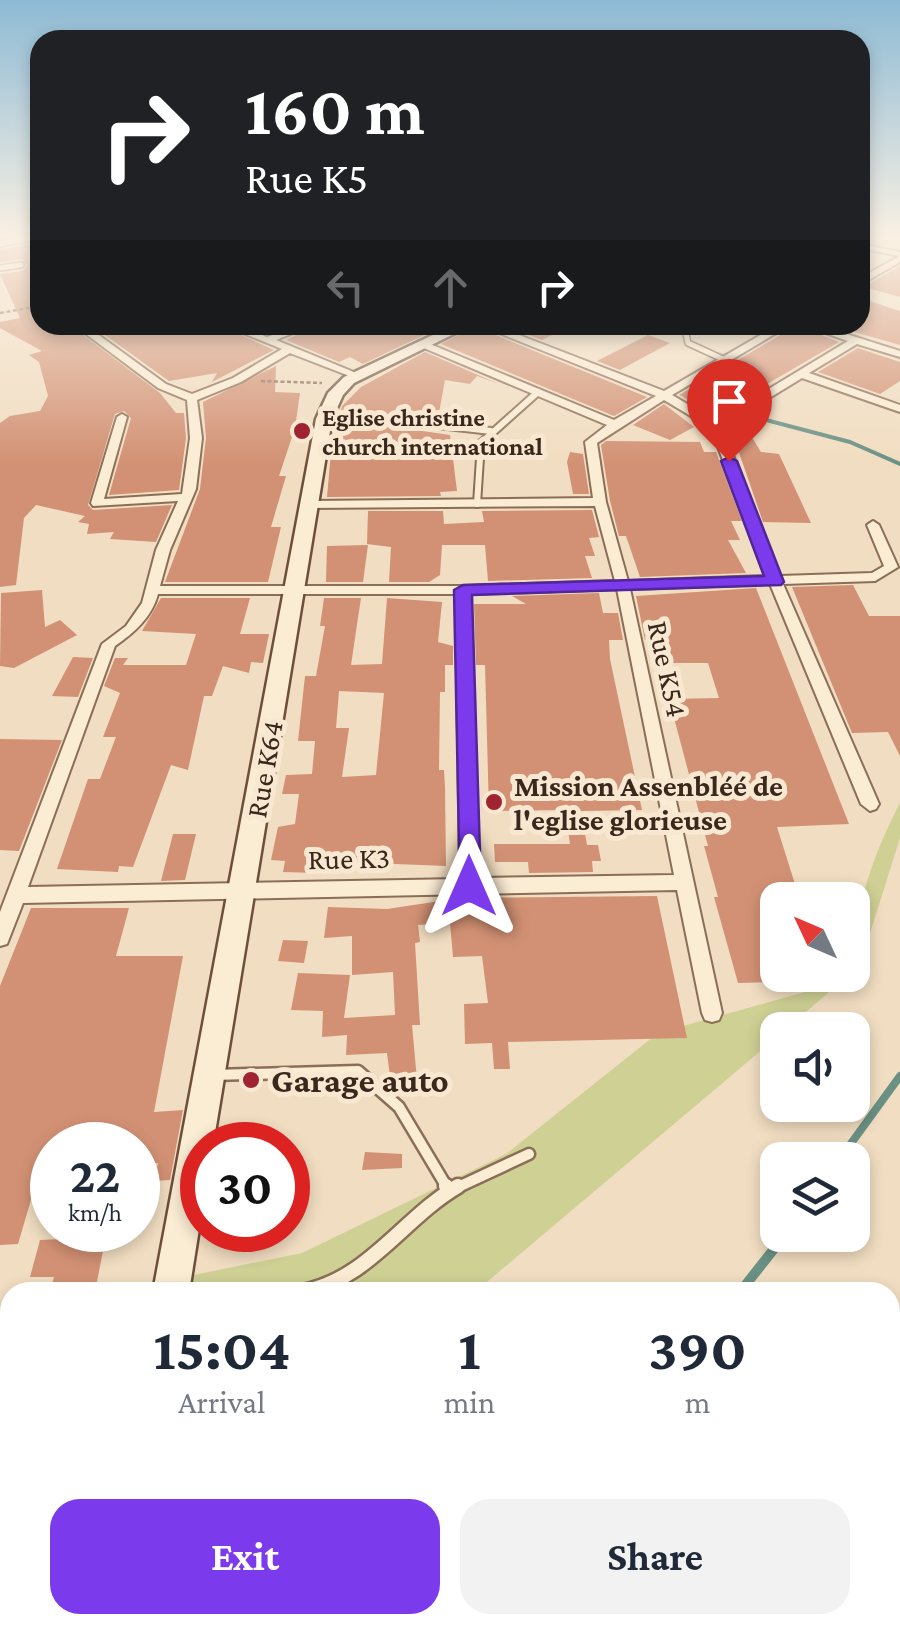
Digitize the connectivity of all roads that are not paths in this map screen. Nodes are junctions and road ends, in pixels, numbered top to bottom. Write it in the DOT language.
graph roads {
  1 [pos="93,335"];
  2 [pos="256,335"];
  3 [pos="283,335"];
  4 [pos="443,335"];
  5 [pos="510,335"];
  6 [pos="686,335"];
  7 [pos="768,335"];
  8 [pos="840,335"];
  9 [pos="270,340"];
  10 [pos="856,340"];
  11 [pos="900,340"];
  12 [pos="422,344"];
  13 [pos="290,348"];
  14 [pos="885,350"];
  15 [pos="900,354"];
  16 [pos="725,360"];
  17 [pos="804,375"];
  18 [pos="352,378"];
  19 [pos="538,392"];
  20 [pos="664,395"];
  21 [pos="192,398"];
  22 [pos="900,409"];
  23 [pos="122,418"];
  24 [pos="404,421"];
  25 [pos="615,424"];
  26 [pos="716,426"];
  27 [pos="491,432"];
  28 [pos="185,497"];
  29 [pos="600,502"];
  30 [pos="477,504"];
  31 [pos="310,505"];
  32 [pos="873,525"];
  33 [pos="775,582"];
  34 [pos="623,586"];
  35 [pos="152,590"];
  36 [pos="463,590"];
  37 [pos="296,591"];
  38 [pos="870,804"];
  39 [pos="682,882"];
  40 [pos="469,886"];
  41 [pos="242,890"];
  42 [pos="16,895"];
  43 [pos="0,938"];
  44 [pos="712,1013"];
  45 [pos="211,1075"];
  46 [pos="529,1154"];
  47 [pos="448,1192"];
  48 [pos="173,1282"];
  49 [pos="336,1282"];
  1 -- 21 [label="street"];
  2 -- 9 [label="street"];
  3 -- 9 [label="street"];
  4 -- 12 [label="street"];
  5 -- 20 [label="street"];
  6 -- 16 [label="lane"];
  7 -- 16 [label="street"];
  8 -- 10 [label="street"];
  9 -- 13 [label="street"];
  10 -- 14 [label="street"];
  10 -- 17 [label="street"];
  11 -- 14 [label="street"];
  12 -- 18 [label="street"];
  12 -- 19 [label="street"];
  13 -- 18 [label="street"];
  13 -- 21 [label="street"];
  14 -- 15 [label="street"];
  16 -- 20 [label="street"];
  17 -- 22 [label="street"];
  17 -- 26 [label="street"];
  18 -- 31 [label="street, Rue K64"];
  19 -- 25 [label="street"];
  19 -- 27 [label="lane"];
  20 -- 25 [label="street"];
  20 -- 26 [label="street"];
  21 -- 28 [label="street"];
  23 -- 28 [label="street"];
  24 -- 27 [label="lane"];
  25 -- 29 [label="street, Rue K54"];
  26 -- 33 [label="street"];
  27 -- 30 [label="lane"];
  28 -- 35 [label="street"];
  29 -- 30 [label="street"];
  29 -- 34 [label="street, Rue K54"];
  30 -- 31 [label="street"];
  31 -- 37 [label="street, Rue K64"];
  32 -- 33 [label="street"];
  33 -- 34 [label="street"];
  33 -- 38 [label="street"];
  34 -- 36 [label="street"];
  34 -- 39 [label="street, Rue K54"];
  35 -- 37 [label="street"];
  35 -- 42 [label="street"];
  36 -- 37 [label="street"];
  36 -- 40 [label="street"];
  37 -- 41 [label="street, Rue K64"];
  39 -- 40 [label="street, Rue K3"];
  39 -- 44 [label="street, Rue K54"];
  40 -- 41 [label="street, Rue K3"];
  41 -- 42 [label="street, Rue K3"];
  41 -- 45 [label="street, Rue K64"];
  42 -- 43 [label="street"];
  45 -- 47 [label="lane"];
  45 -- 48 [label="street, Rue K64"];
  46 -- 47 [label="lane"];
  47 -- 49 [label="lane"];
}
